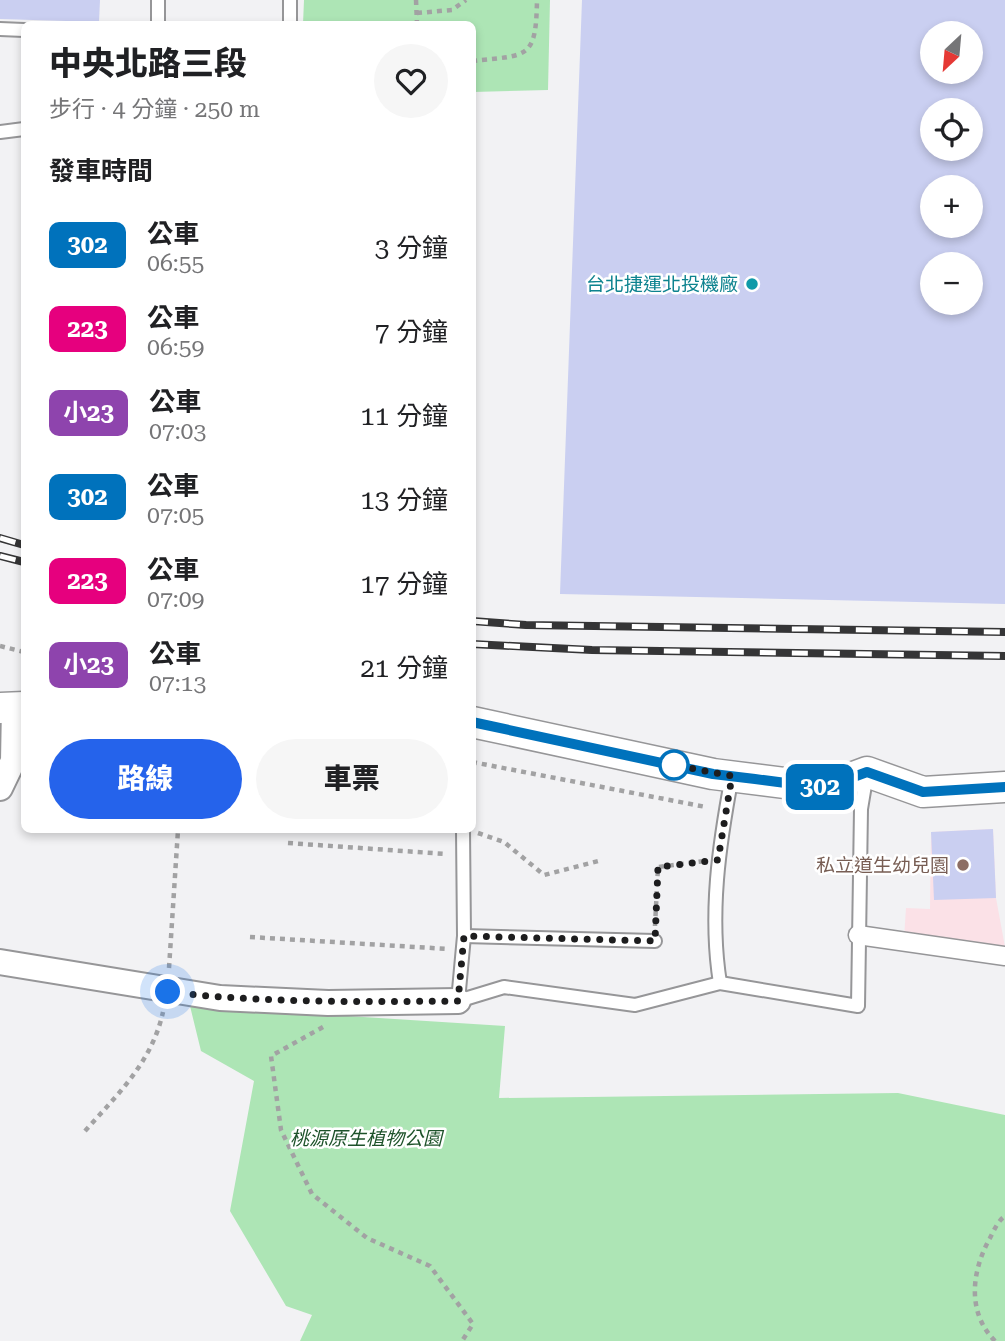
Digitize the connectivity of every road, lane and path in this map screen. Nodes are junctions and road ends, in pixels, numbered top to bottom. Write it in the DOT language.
graph roads {
  1 [pos="158,0"];
  2 [pos="290,0"];
  3 [pos="416,0"];
  4 [pos="466,0"];
  5 [pos="537,0"];
  6 [pos="417,13"];
  7 [pos="158,21"];
  8 [pos="290,21"];
  9 [pos="417,21"];
  10 [pos="0,29"];
  11 [pos="21,30"];
  12 [pos="476,61"];
  13 [pos="21,129"];
  14 [pos="0,132"];
  15 [pos="0,646"];
  16 [pos="21,651"];
  17 [pos="13,707"];
  18 [pos="476,723"];
  19 [pos="476,763"];
  20 [pos="867,772"];
  21 [pos="732,776"];
  22 [pos="1005,787"];
  23 [pos="0,788"];
  24 [pos="706,807"];
  25 [pos="178,833"];
  26 [pos="465,833"];
  27 [pos="475,833"];
  28 [pos="288,843"];
  29 [pos="465,855"];
  30 [pos="602,860"];
  31 [pos="718,860"];
  32 [pos="859,935"];
  33 [pos="464,936"];
  34 [pos="250,937"];
  35 [pos="655,941"];
  36 [pos="464,950"];
  37 [pos="1005,956"];
  38 [pos="0,962"];
  39 [pos="720,983"];
  40 [pos="168,992"];
  41 [pos="458,1001"];
  42 [pos="341,1002"];
  43 [pos="85,1131"];
  44 [pos="1005,1216"];
  45 [pos="461,1341"];
  46 [pos="995,1341"];
  1 -- 7 [label="lane"];
  2 -- 8 [label="lane"];
  3 -- 6 [label="path"];
  4 -- 6 [label="path"];
  5 -- 12 [label="path"];
  6 -- 9 [label="path"];
  10 -- 11 [label="lane"];
  13 -- 14 [label="lane"];
  15 -- 16 [label="path"];
  17 -- 23 [label="street"];
  18 -- 21 [label="street"];
  19 -- 24 [label="path"];
  20 -- 21 [label="street"];
  20 -- 22 [label="street"];
  20 -- 32 [label="lane"];
  21 -- 31 [label="lane"];
  25 -- 40 [label="path"];
  26 -- 29 [label="lane"];
  27 -- 30 [label="path"];
  28 -- 29 [label="path"];
  29 -- 33 [label="lane"];
  31 -- 35 [label="path"];
  31 -- 39 [label="lane"];
  32 -- 37 [label="street"];
  32 -- 39 [label="lane"];
  33 -- 35 [label="lane"];
  33 -- 36 [label="lane"];
  34 -- 36 [label="path"];
  36 -- 41 [label="lane"];
  38 -- 40 [label="street"];
  39 -- 41 [label="lane"];
  40 -- 42 [label="street"];
  40 -- 43 [label="path"];
  41 -- 42 [label="street"];
  42 -- 45 [label="path"];
  44 -- 46 [label="path"];
}
